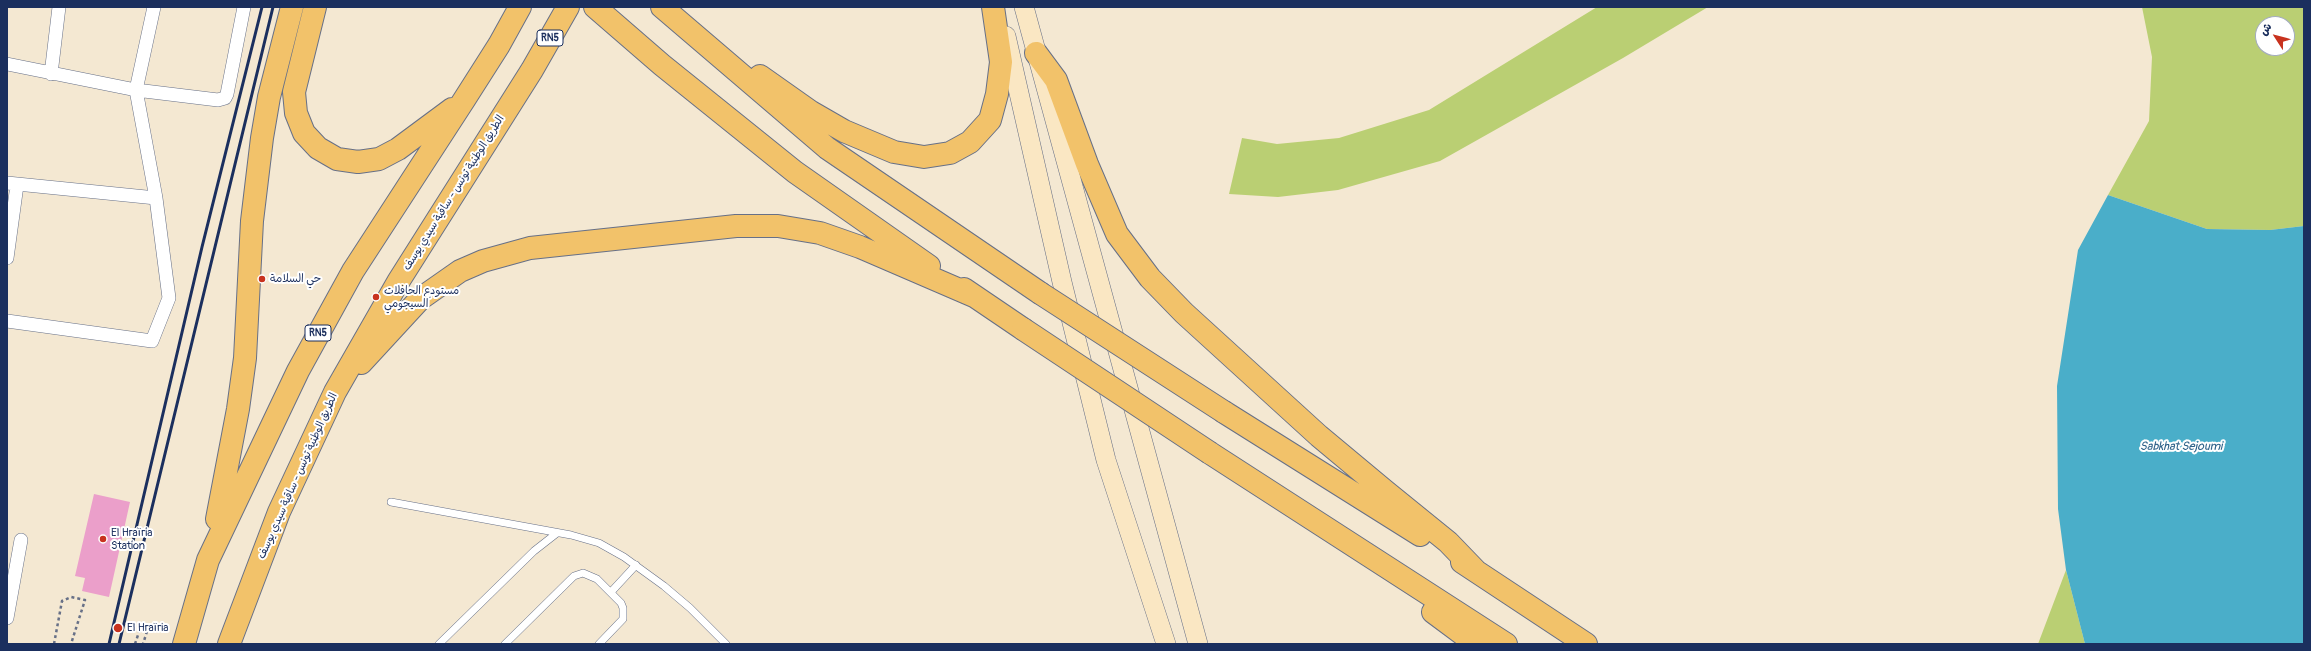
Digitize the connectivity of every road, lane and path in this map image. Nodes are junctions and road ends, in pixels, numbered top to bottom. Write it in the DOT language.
graph roads {
  1 [pos="59,7"];
  2 [pos="154,7"];
  3 [pos="244,7"];
  4 [pos="292,7"];
  5 [pos="314,7"];
  6 [pos="520,7"];
  7 [pos="568,7"];
  8 [pos="595,7"];
  9 [pos="662,7"];
  10 [pos="993,7"];
  11 [pos="1000,7"];
  12 [pos="1024,7"];
  13 [pos="698,38"];
  14 [pos="1036,54"];
  15 [pos="7,64"];
  16 [pos="51,74"];
  17 [pos="136,90"];
  18 [pos="464,100"];
  19 [pos="12,184"];
  20 [pos="156,198"];
  21 [pos="7,258"];
  22 [pos="976,297"];
  23 [pos="7,321"];
  24 [pos="335,392"];
  25 [pos="391,502"];
  26 [pos="557,532"];
  27 [pos="21,540"];
  28 [pos="208,560"];
  29 [pos="636,565"];
  30 [pos="1387,567"];
  31 [pos="1475,570"];
  32 [pos="611,592"];
  33 [pos="7,618"];
  34 [pos="54,644"];
  35 [pos="71,644"];
  36 [pos="135,644"];
  37 [pos="143,644"];
  38 [pos="184,644"];
  39 [pos="229,644"];
  40 [pos="439,644"];
  41 [pos="505,644"];
  42 [pos="598,644"];
  43 [pos="726,644"];
  44 [pos="1166,644"];
  45 [pos="1198,644"];
  46 [pos="1476,644"];
  47 [pos="1506,644"];
  48 [pos="1586,644"];
  1 -- 16 [label="street"];
  2 -- 17 [label="street"];
  3 -- 17 [label="street"];
  4 -- 28 [label="highway"];
  5 -- 18 [label="highway"];
  6 -- 18 [label="highway, RN5"];
  7 -- 24 [label="highway, الطريق الوطنية تونس - ساقية سيدي يوسف / RN5"];
  8 -- 22 [label="highway"];
  9 -- 13 [label="highway"];
  10 -- 13 [label="highway"];
  11 -- 44 [label="main road"];
  12 -- 14 [label="main road"];
  13 -- 31 [label="highway, bridge"];
  14 -- 31 [label="highway"];
  14 -- 45 [label="main road"];
  15 -- 16 [label="street"];
  16 -- 17 [label="street"];
  17 -- 20 [label="street"];
  18 -- 28 [label="highway, RN5"];
  19 -- 20 [label="street"];
  19 -- 21 [label="street"];
  20 -- 23 [label="street"];
  22 -- 24 [label="highway"];
  22 -- 30 [label="highway, bridge"];
  24 -- 39 [label="highway, الطريق الوطنية تونس - ساقية سيدي يوسف / RN5"];
  25 -- 26 [label="lane"];
  26 -- 29 [label="lane"];
  26 -- 40 [label="lane"];
  27 -- 33 [label="street"];
  28 -- 38 [label="highway, RN5"];
  29 -- 32 [label="lane"];
  29 -- 43 [label="lane"];
  30 -- 46 [label="highway"];
  30 -- 47 [label="highway"];
  31 -- 48 [label="highway"];
  32 -- 41 [label="lane"];
  32 -- 42 [label="lane"];
  34 -- 35 [label="path"];
  36 -- 37 [label="path"];
}
